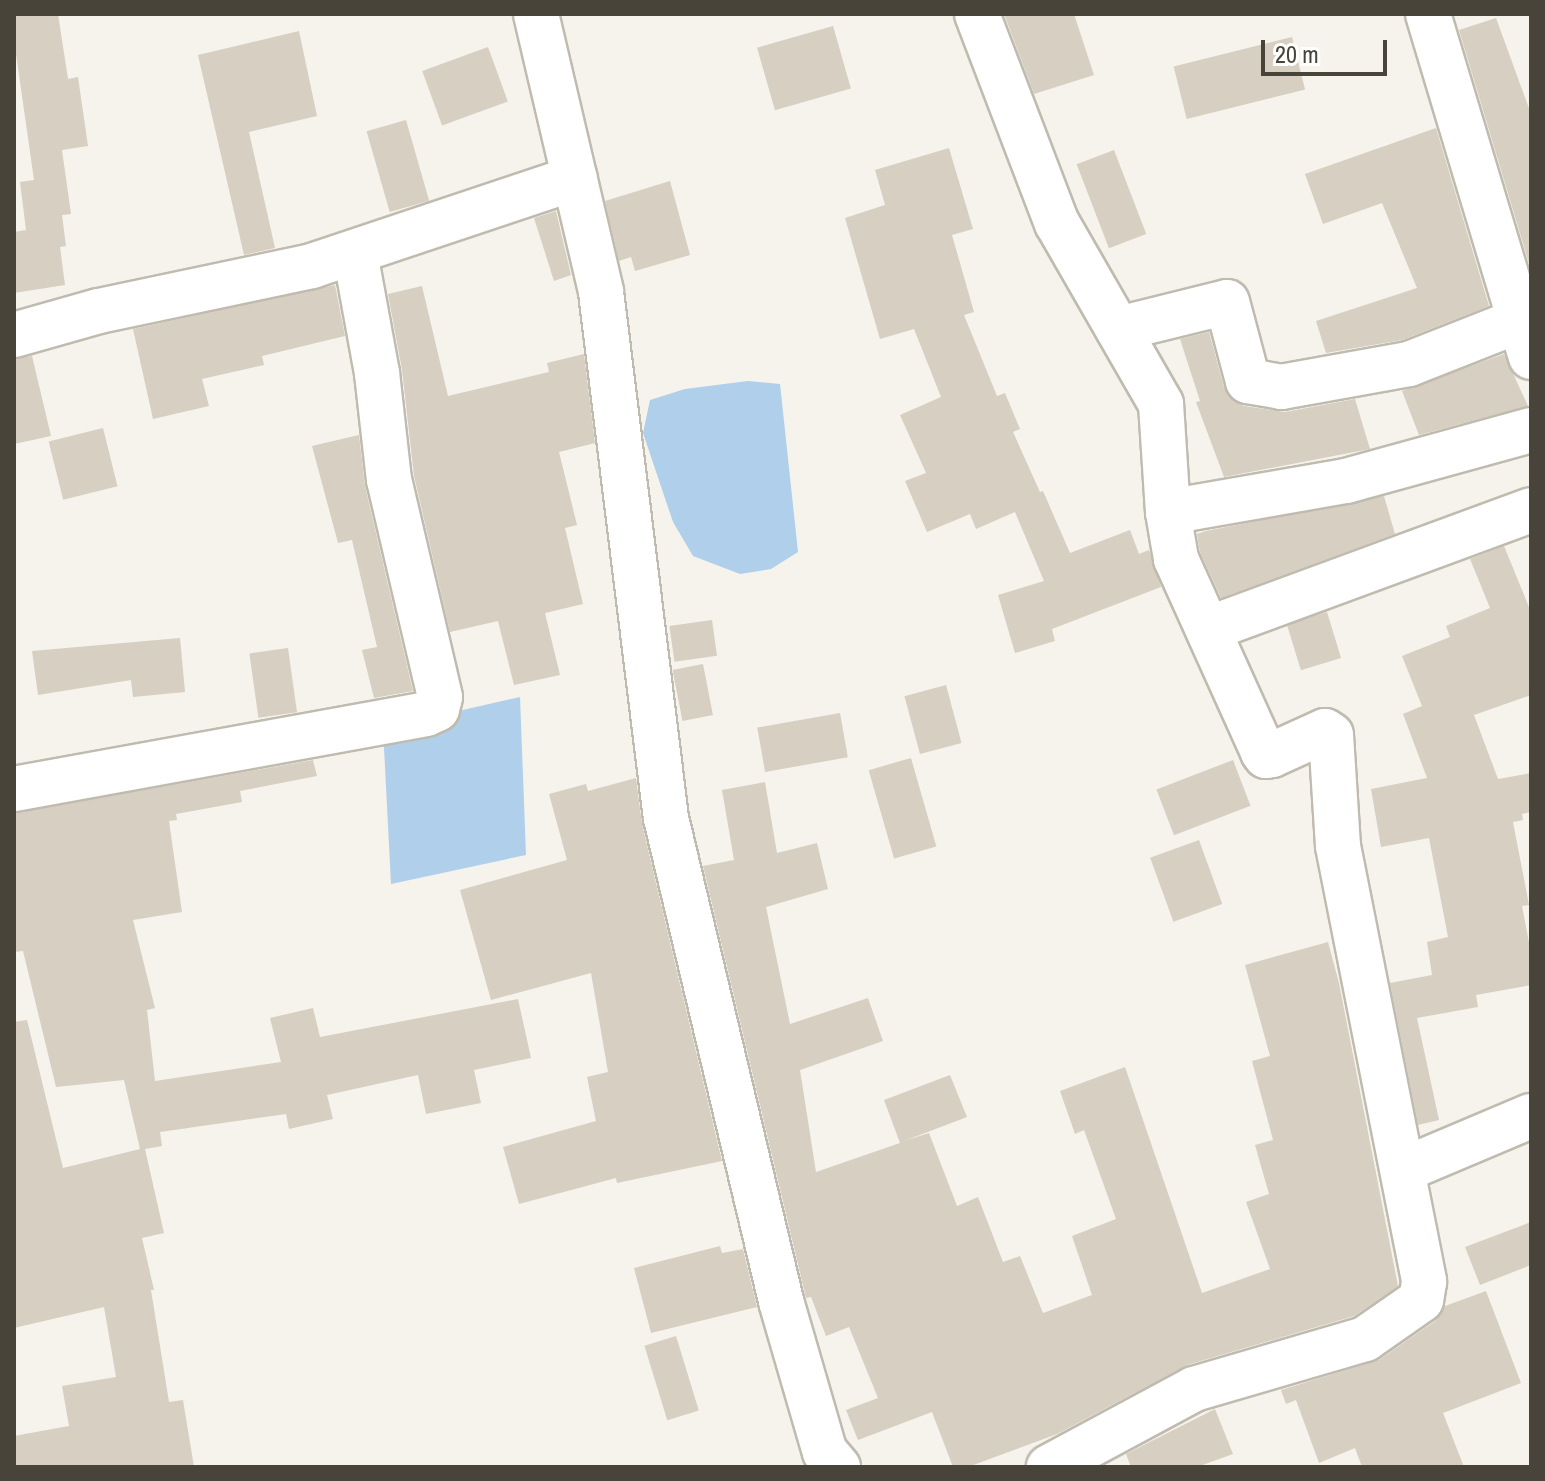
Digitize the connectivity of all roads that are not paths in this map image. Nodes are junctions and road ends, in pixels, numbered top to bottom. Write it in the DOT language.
graph roads {
  1 [pos="536,14"];
  2 [pos="977,14"];
  3 [pos="1428,14"];
  4 [pos="575,178"];
  5 [pos="355,253"];
  6 [pos="1118,329"];
  7 [pos="1526,331"];
  8 [pos="14,335"];
  9 [pos="1531,430"];
  10 [pos="1531,510"];
  11 [pos="1168,512"];
  12 [pos="1208,629"];
  13 [pos="14,789"];
  14 [pos="1531,1116"];
  15 [pos="1403,1170"];
  16 [pos="831,1466"];
  17 [pos="1049,1467"];
  1 -- 4 [label="street"];
  2 -- 6 [label="street"];
  3 -- 7 [label="street"];
  4 -- 5 [label="street"];
  4 -- 16 [label="street"];
  5 -- 8 [label="street"];
  5 -- 13 [label="street"];
  6 -- 7 [label="street"];
  6 -- 11 [label="street"];
  9 -- 11 [label="street"];
  10 -- 12 [label="street"];
  11 -- 12 [label="street"];
  12 -- 15 [label="street"];
  14 -- 15 [label="street"];
  15 -- 17 [label="street"];
}
